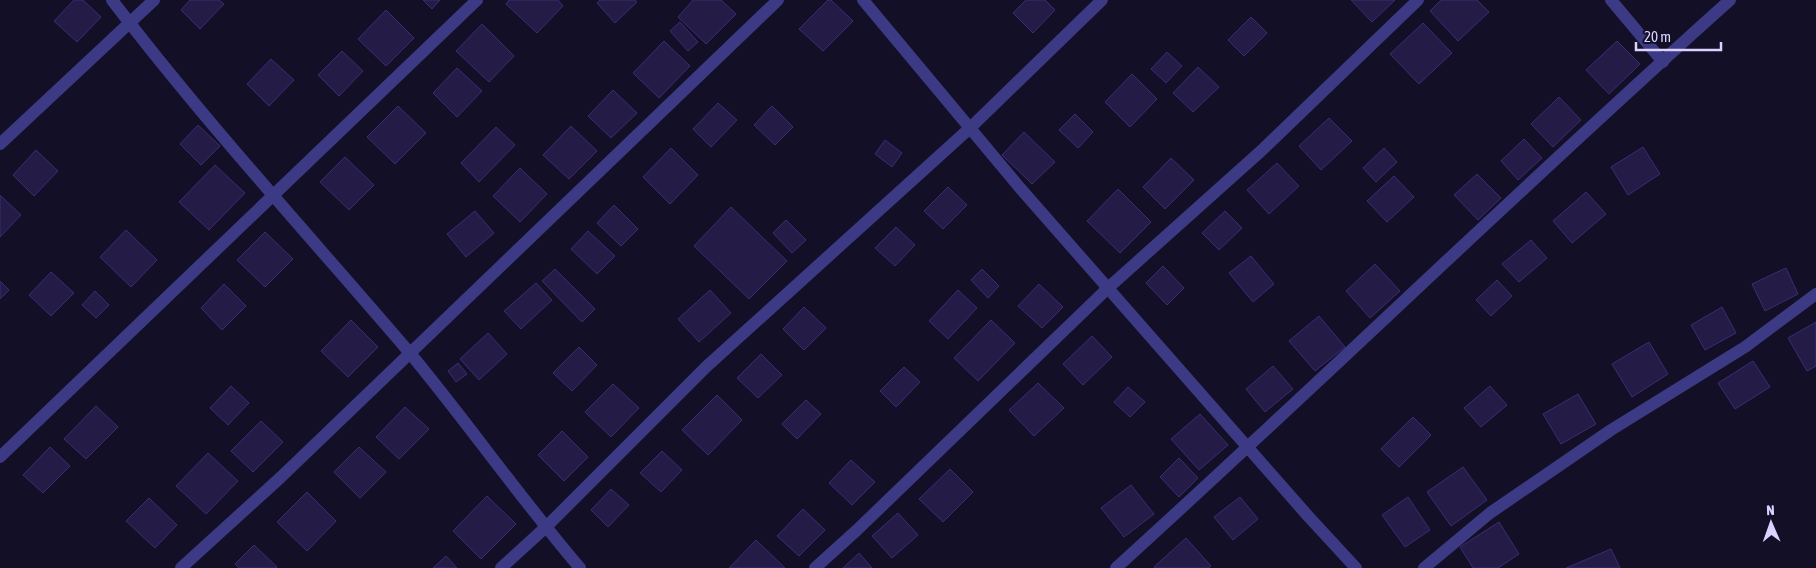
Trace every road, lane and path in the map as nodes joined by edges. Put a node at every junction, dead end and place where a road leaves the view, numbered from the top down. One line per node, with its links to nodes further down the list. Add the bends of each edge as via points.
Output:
1 (112, 0): 10 (street)
2 (154, 0): 10 (street)
3 (476, 0): 14 (street)
4 (778, 0): 17 (street)
5 (863, 0): 12 (street)
6 (1102, 0): 12 (street)
7 (1418, 0): 15 (street, via 1261,151)
8 (1611, 0): 11 (street)
9 (1730, 0): 11 (street)
10 (129, 22): 13 (street); 14 (street)
11 (1663, 62): 18 (street, via 1481,227)
12 (970, 128): 15 (street); 20 (street, via 706,367)
13 (0, 144)
14 (272, 196): 17 (street); 19 (street)
15 (1108, 288): 18 (street); 24 (street)
16 (1816, 294): 27 (street, via 1745,347 1611,430 1498,507)
17 (410, 354): 20 (street); 21 (street)
18 (1248, 448): 25 (street); 26 (street)
19 (0, 457)
20 (546, 527): 22 (street); 23 (street)
21 (181, 568)
22 (501, 568)
23 (580, 568)
24 (815, 568)
25 (1116, 568)
26 (1356, 568)
27 (1424, 568)

